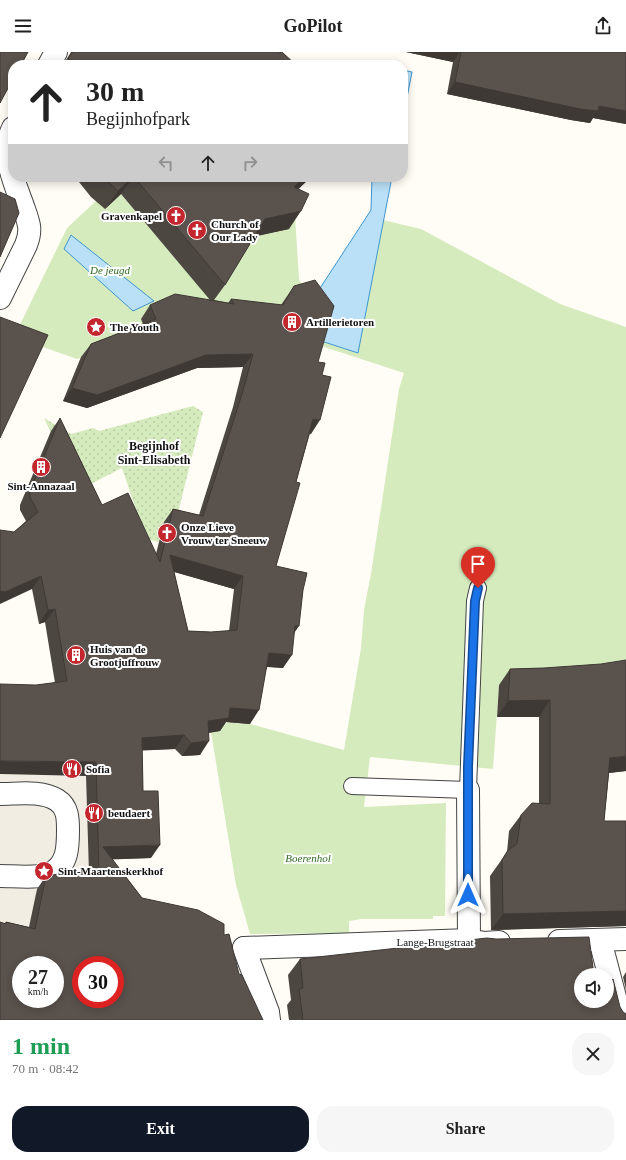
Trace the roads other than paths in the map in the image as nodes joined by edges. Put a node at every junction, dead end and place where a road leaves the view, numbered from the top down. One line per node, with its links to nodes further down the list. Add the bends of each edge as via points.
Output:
1 (8, 143): 2 (street)
2 (8, 162)
3 (8, 162): 4 (street)
4 (8, 182)
5 (8, 188): 6 (street, via 30,228 26,245)
6 (0, 298)
7 (478, 588): 9 (lane, via 475,601)
8 (352, 786): 9 (lane)
9 (468, 790): 13 (street)
10 (0, 794): 11 (street, via 39,794 58,801 67,813 68,844 63,862 51,873 38,876)
11 (0, 876)
12 (626, 939): 14 (street)
13 (469, 940): 15 (street, Lange-Brugstraat); 17 (street, Lange-Brugstraat, via 244,948)
14 (600, 940): 16 (street); 18 (street)
15 (515, 942)
16 (538, 942)
17 (269, 1020)
18 (621, 1020)

